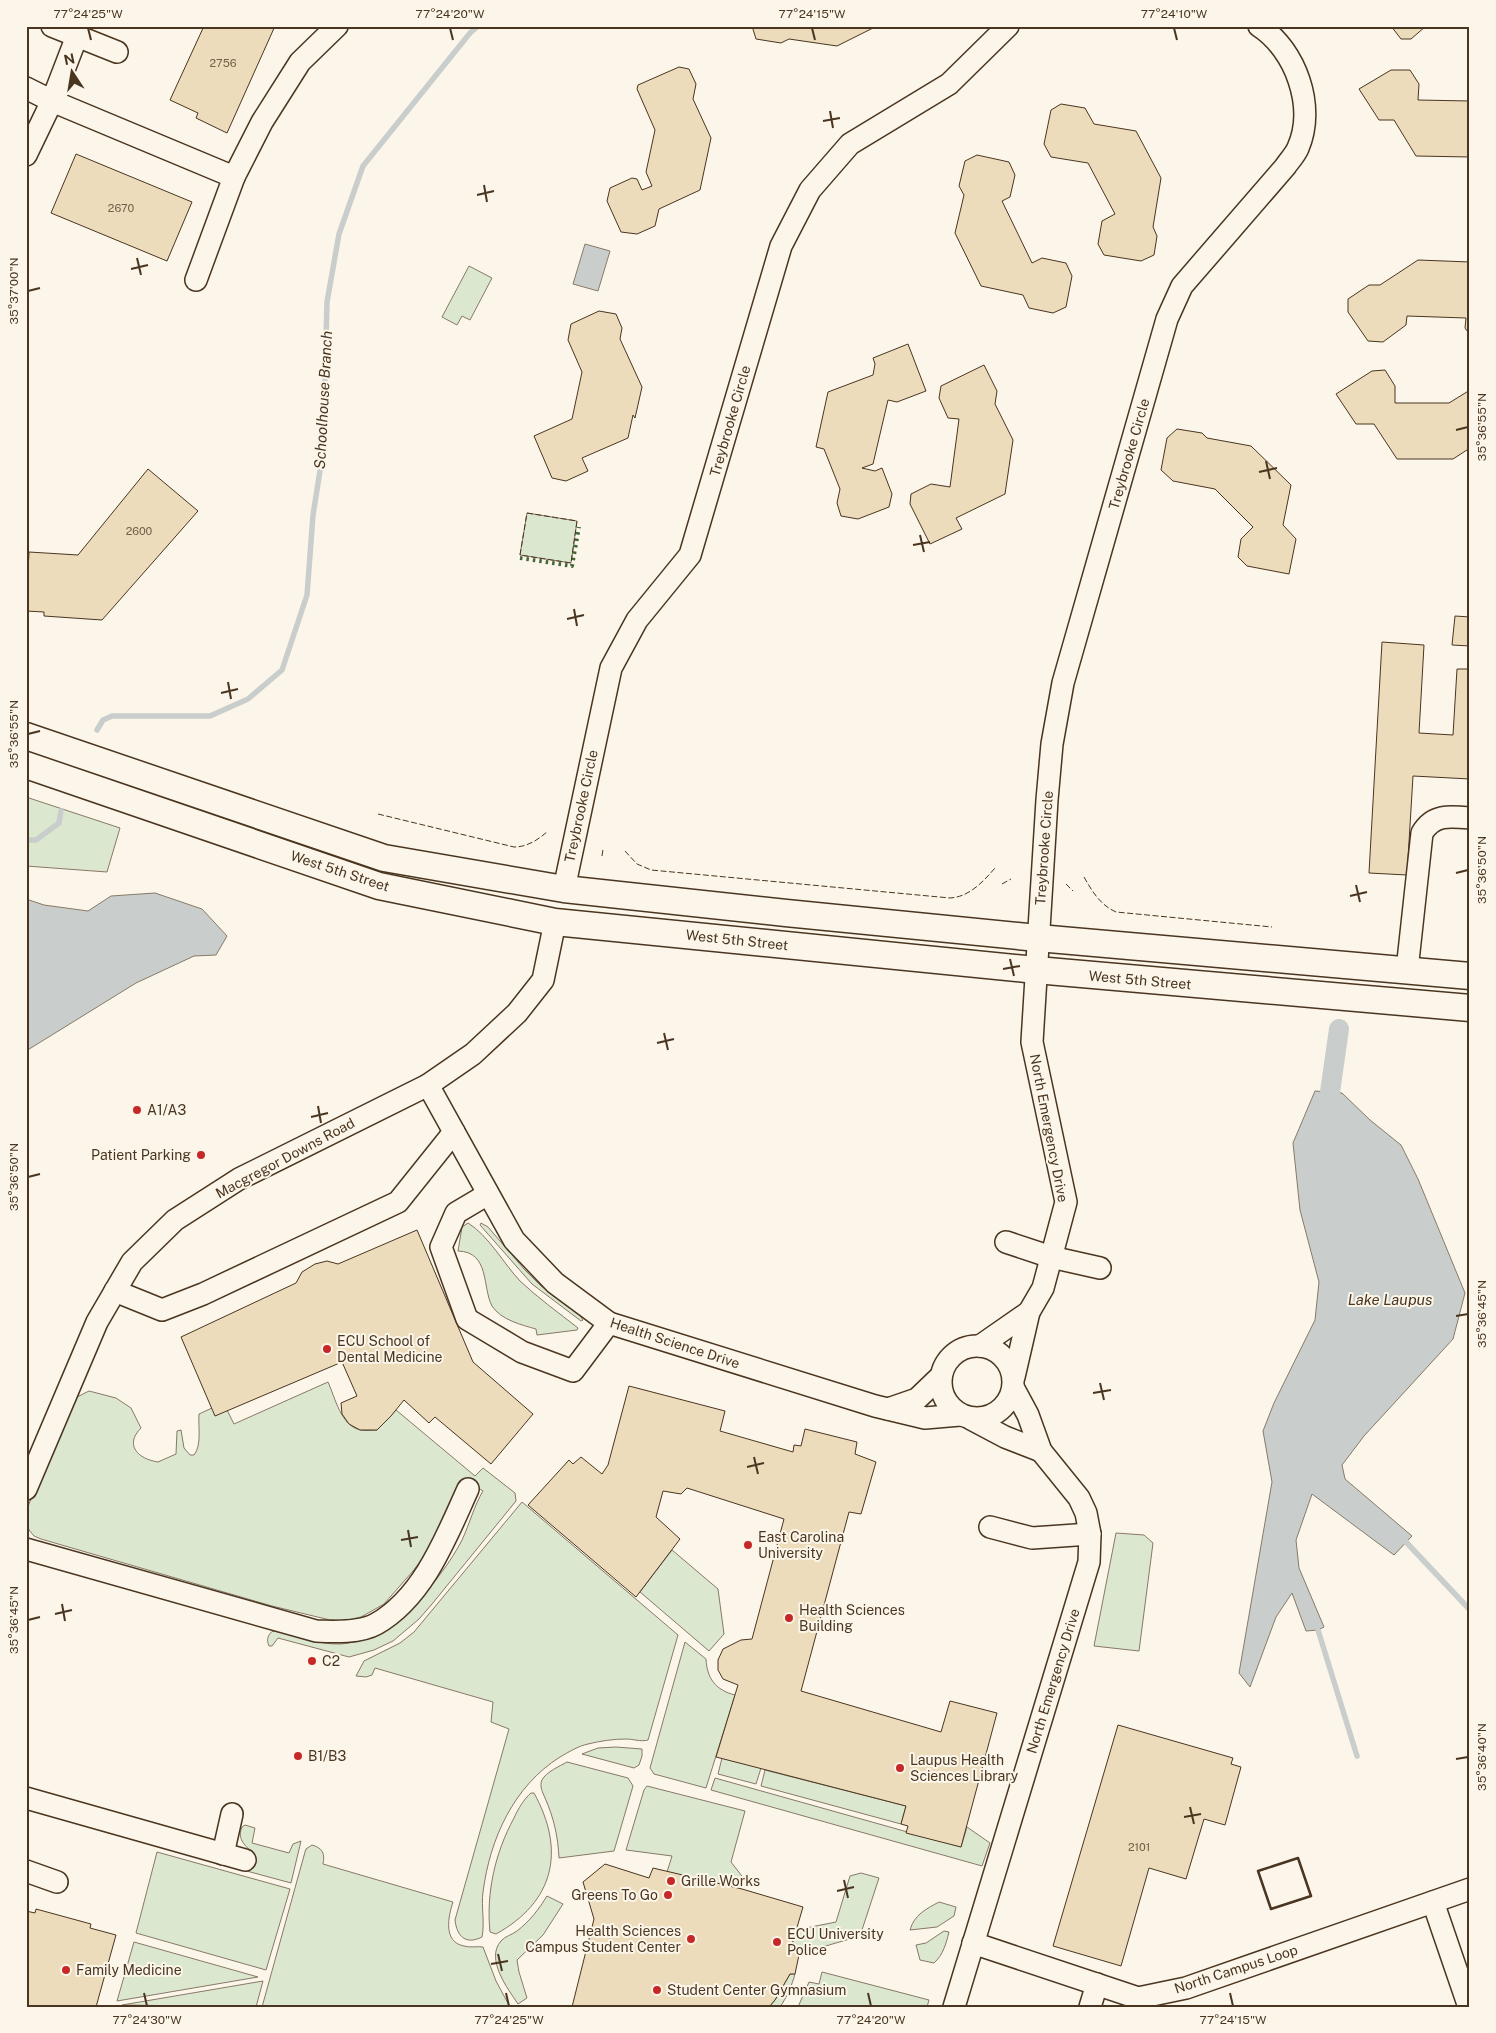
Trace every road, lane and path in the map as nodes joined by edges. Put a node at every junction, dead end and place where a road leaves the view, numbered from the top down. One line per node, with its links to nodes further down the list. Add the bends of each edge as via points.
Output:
1 (52, 26): 5 (street)
2 (337, 26): 10 (street, via 300,62 262,122)
3 (1008, 26): 15 (street, Treybrooke Circle, via 950,84 850,144 810,190 781,246 690,555 637,620 611,668)
4 (1259, 26): 17 (street, Treybrooke Circle, via 1284,51 1300,84 1305,116 1301,140 1284,167 1182,286 1167,319 1063,684 1052,744)
5 (77, 36): 6 (street); 8 (street)
6 (117, 52)
7 (26, 88): 8 (street)
8 (52, 101): 9 (street); 10 (street)
9 (26, 155)
10 (234, 177): 11 (street)
11 (196, 280)
12 (26, 736): 15 (main road, West 5th Street, via 384,858)
13 (26, 766): 16 (main road, West 5th Street, via 379,886)
14 (1470, 818): 19 (street, via 1448,816 1435,819 1422,833)
15 (564, 888): 17 (main road, West 5th Street)
16 (555, 922): 18 (main road, West 5th Street); 22 (street, Macgregor Downs Road, via 543,980 533,993 517,1013 473,1054)
17 (1038, 938): 18 (street, North Emergency Drive); 19 (main road, West 5th Street)
18 (1036, 970): 21 (main road, West 5th Street); 26 (street, North Emergency Drive, via 1032,1042 1066,1202)
19 (1406, 970): 20 (main road, West 5th Street)
20 (1470, 976)
21 (1470, 1008)
22 (428, 1086): 23 (street, Health Science Drive); 28 (street, Macgregor Downs Road, via 239,1179 175,1220 132,1262)
23 (454, 1132): 24 (street, Health Science Drive); 28 (street, via 398,1202 212,1290 162,1310)
24 (488, 1194): 30 (street, Health Science Drive, via 514,1240 555,1283); 30 (street, via 456,1213 441,1247 467,1319 522,1352 573,1372)
25 (1006, 1242): 26 (street)
26 (1051, 1257): 27 (street); 29 (street, North Emergency Drive, via 1043,1288)
27 (1100, 1268)
28 (115, 1291): 37 (street, Macgregor Downs Road, via 97,1322)
29 (1029, 1312): 31 (street, North Emergency Drive); 33 (street, North Emergency Drive)
30 (609, 1323): 34 (street, Health Science Drive)
31 (980, 1346): 32 (street, North Emergency Drive, via 969,1347 951,1357); 33 (street, North Emergency Drive, via 1002,1355 1010,1365)
32 (941, 1376): 34 (street, via 917,1399); 35 (street, North Emergency Drive, via 944,1399 951,1408)
33 (1014, 1383): 35 (street, North Emergency Drive, via 1010,1400 1003,1409 982,1419); 36 (street, North Emergency Drive)
34 (888, 1409): 35 (street, Health Science Drive, via 925,1418)
35 (966, 1417): 36 (street, North Emergency Drive)
36 (1041, 1451): 39 (street, North Emergency Drive, via 1079,1498)
37 (26, 1489)
38 (468, 1489): 41 (street, via 433,1564 406,1600 376,1624 343,1632 307,1629)
39 (1086, 1512): 40 (street, North Emergency Drive); 40 (street, via 1048,1529 991,1520 1032,1538)
40 (1090, 1534): 50 (street, North Emergency Drive, via 1088,1562)
41 (26, 1549)
42 (26, 1798): 44 (street)
43 (232, 1814): 44 (street)
44 (223, 1854): 45 (street)
45 (245, 1860)
46 (26, 1871): 47 (street)
47 (57, 1882)
48 (1470, 1889): 49 (street, North Campus Loop)
49 (1433, 1902): 52 (street, North Campus Loop); 55 (street)
50 (973, 1943): 51 (street, North Campus Loop); 53 (street, North Emergency Drive)
51 (1096, 1984): 52 (street, North Campus Loop); 54 (street)
52 (1152, 2001)
53 (954, 2007)
54 (1090, 2007)
55 (1469, 2007)

